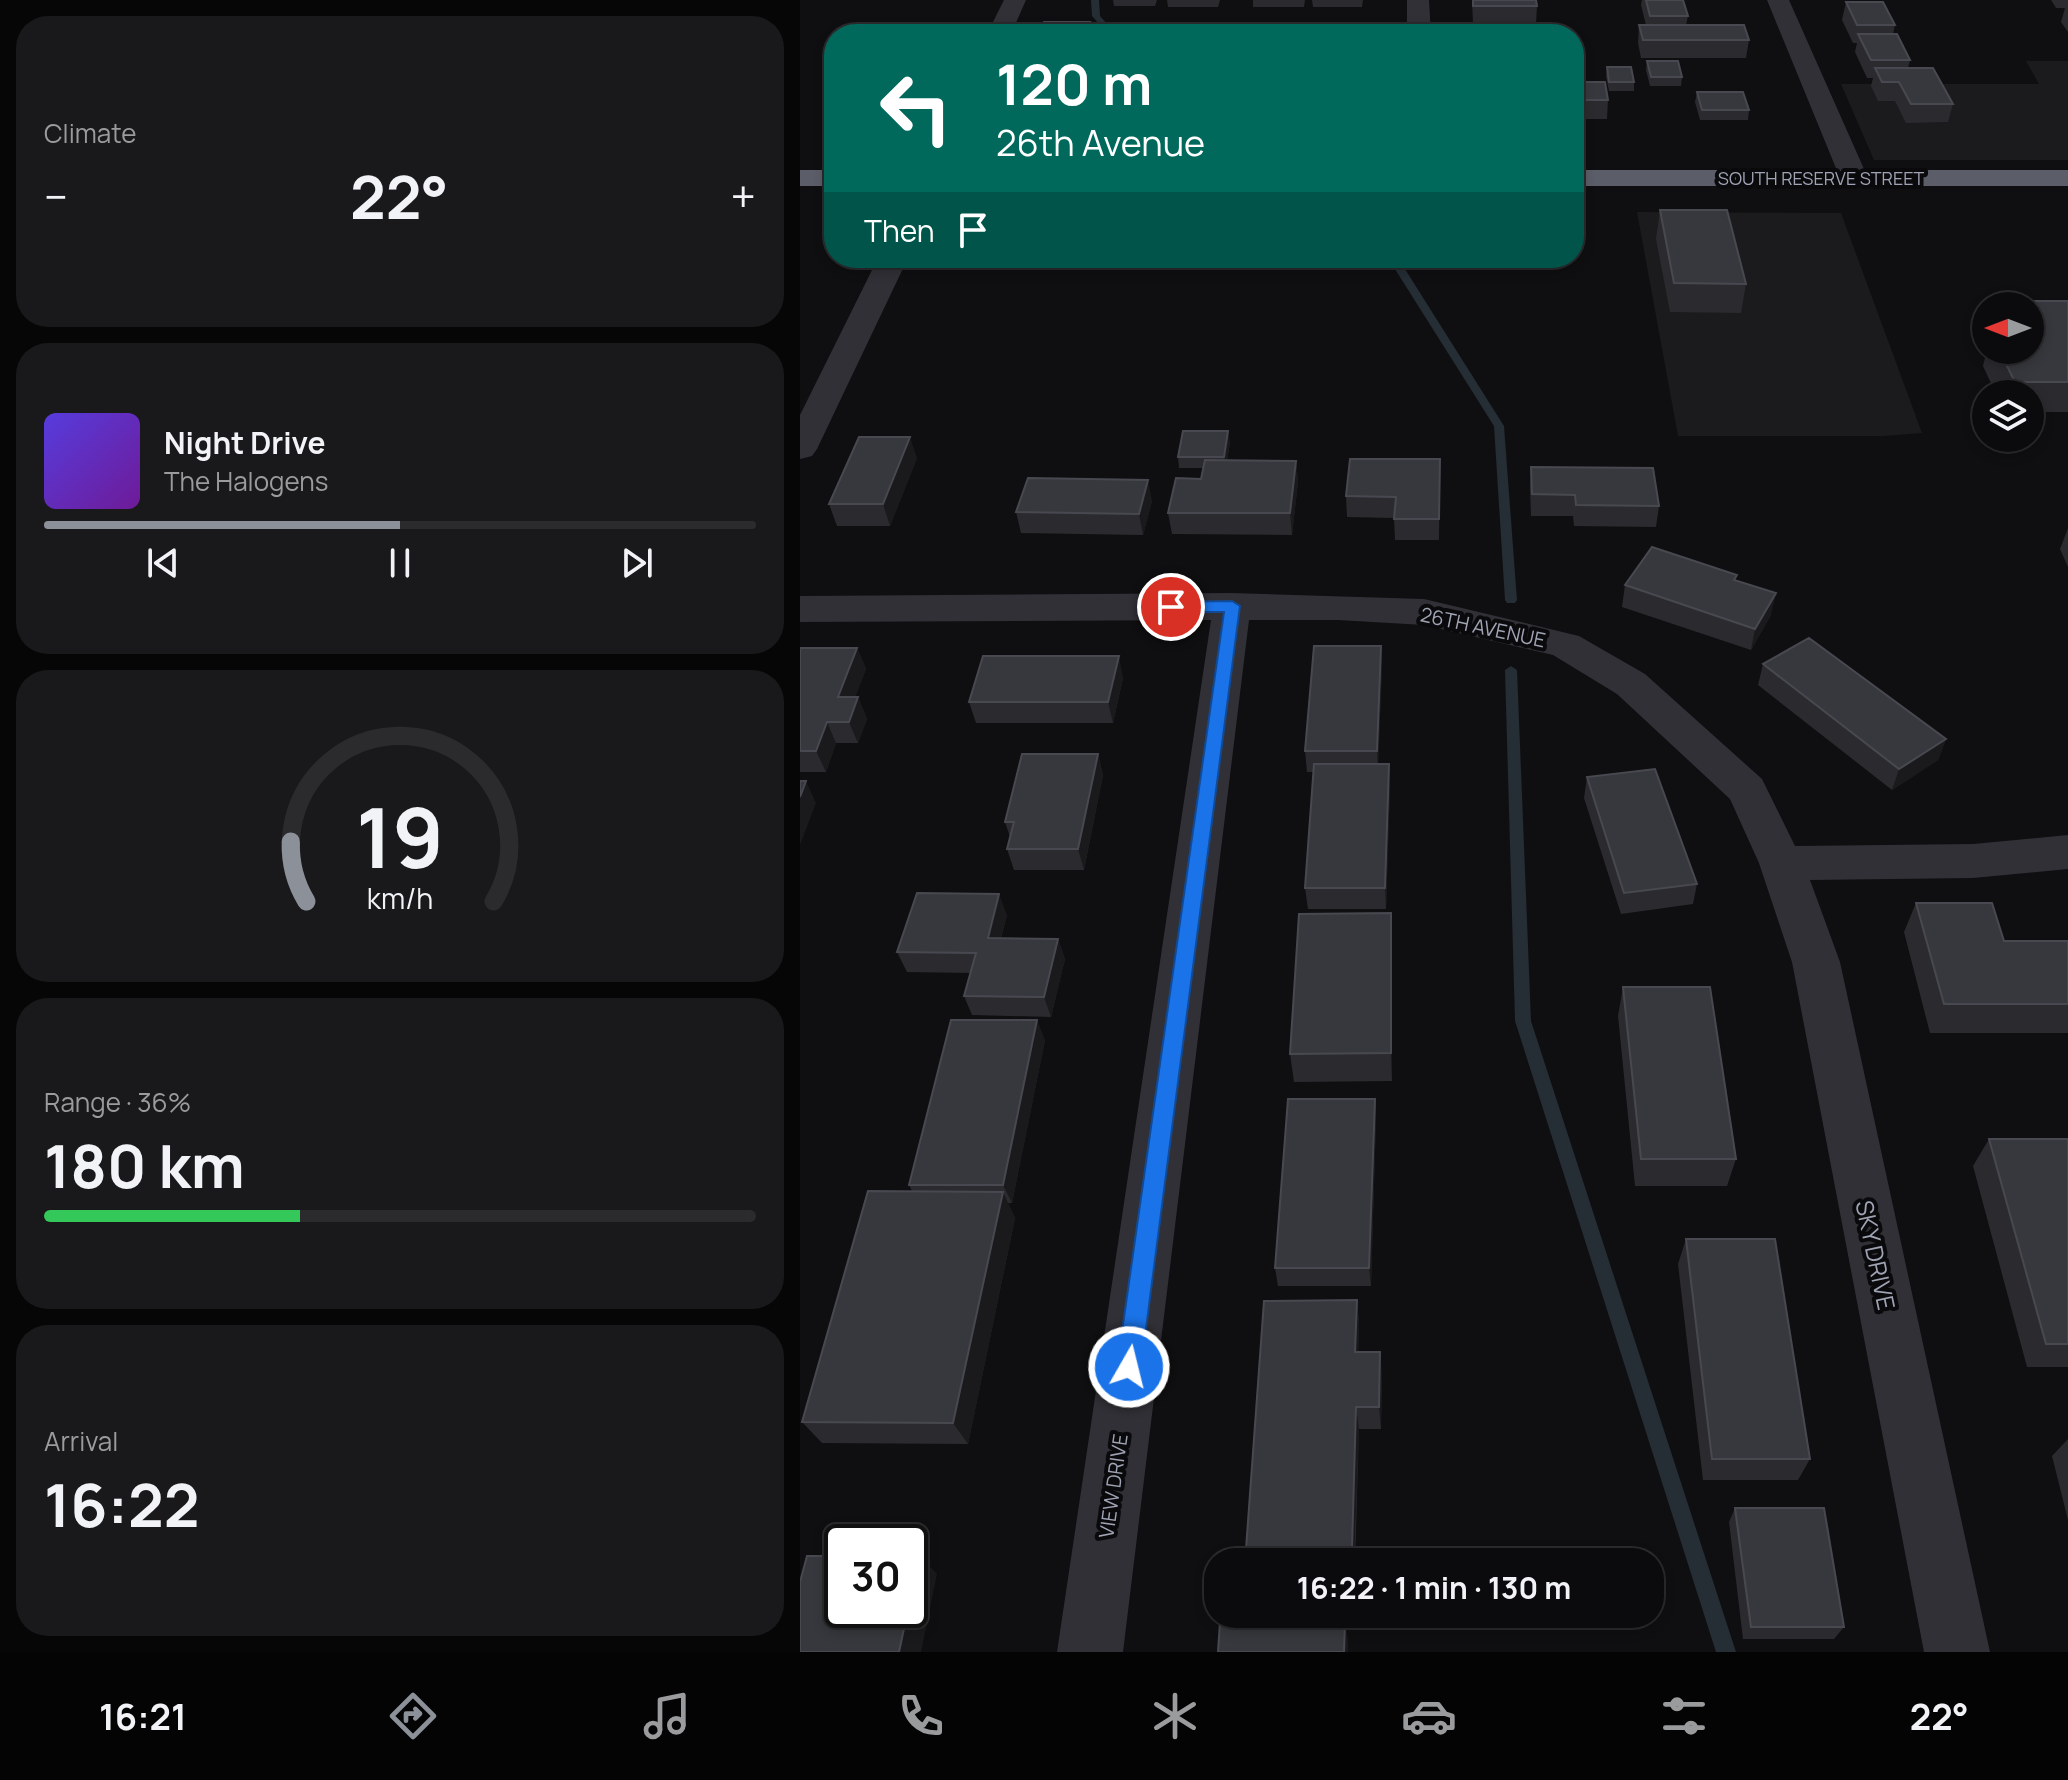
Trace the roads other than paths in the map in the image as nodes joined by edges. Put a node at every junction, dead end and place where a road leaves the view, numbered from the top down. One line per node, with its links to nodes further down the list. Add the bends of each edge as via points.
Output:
1 (1015, 0): 4 (street)
2 (1418, 0): 5 (street)
3 (1778, 0): 9 (street)
4 (1004, 24)
5 (1419, 24)
6 (800, 178): 7 (highway)
7 (824, 178)
8 (1584, 178): 9 (highway, SOUTH RESERVE STREET)
9 (1854, 178): 10 (highway, SOUTH RESERVE STREET)
10 (2068, 178)
11 (888, 268): 12 (street)
12 (800, 449)
13 (1232, 606): 14 (street, 26TH AVENUE); 16 (street, 26TH AVENUE, via 1424,612 1565,645 1631,684 1747,790); 17 (street, VIEW DRIVE)
14 (800, 609)
15 (2068, 852): 16 (street, via 1973,861)
16 (1781, 863): 18 (street, SKY DRIVE, via 1816,962)
17 (1090, 1652)
18 (1957, 1652)

